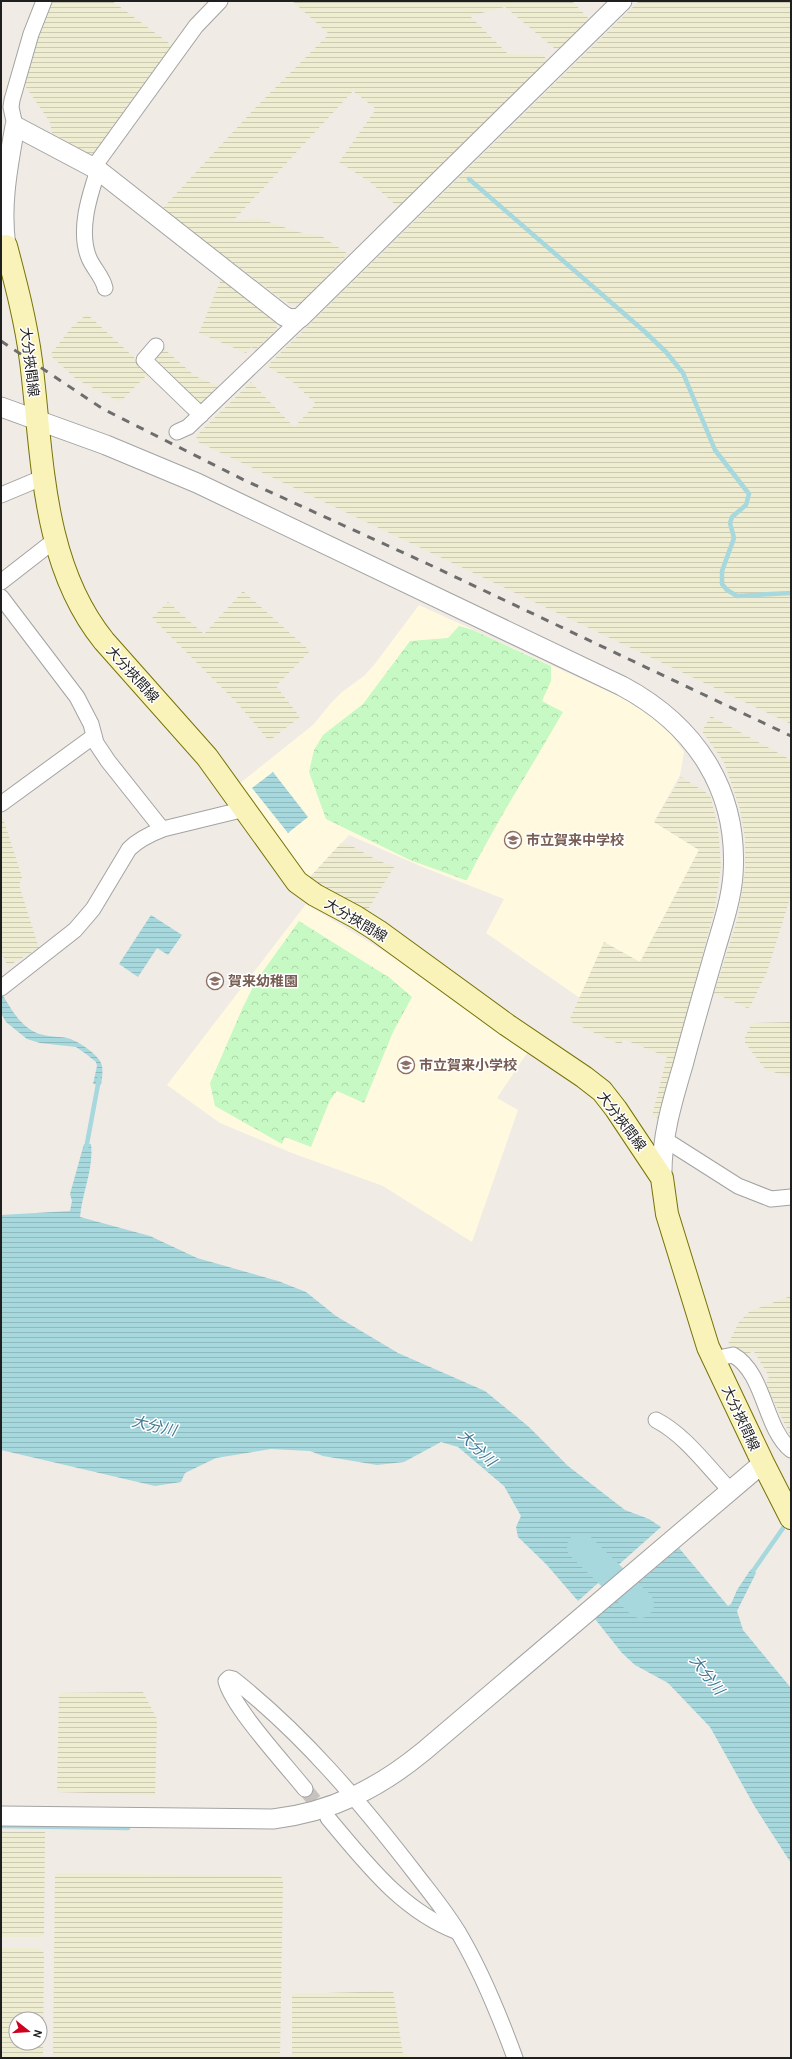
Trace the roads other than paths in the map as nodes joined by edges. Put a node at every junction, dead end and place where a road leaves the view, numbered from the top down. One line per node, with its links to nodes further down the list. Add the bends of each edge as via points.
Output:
1 (44, 1): 5 (street, via 31,34 12,100)
2 (220, 1): 6 (street, via 196,26 103,153)
3 (622, 1): 9 (street)
4 (1, 104): 5 (street)
5 (15, 126): 6 (street); 7 (street, via 1,203)
6 (96, 169): 8 (street, via 87,208 84,237 89,259); 9 (street, via 284,316 295,320)
7 (6, 258): 13 (main road, 大分挾間線, via 28,337)
8 (106, 288)
9 (305, 315): 12 (street)
10 (156, 346): 12 (street, via 144,360)
11 (1, 407): 13 (street)
12 (201, 415): 14 (street, via 188,427)
13 (37, 421): 15 (main road, 大分挾間線); 25 (street, via 106,445 197,483 622,686 654,705 683,730 709,765 721,791 731,834 733,876 723,922)
14 (177, 432)
15 (44, 477): 16 (street); 17 (main road, 大分挾間線)
16 (1, 495)
17 (55, 540): 18 (street); 22 (main road, 大分挾間線, via 77,598 96,632 207,757)
18 (1, 582)
19 (1, 597): 20 (street, via 77,697)
20 (94, 736): 21 (street); 23 (street, via 108,761)
21 (1, 804)
22 (245, 809): 23 (street); 26 (main road, 大分挾間線, via 288,872 305,888 378,931 592,1083 616,1109)
23 (162, 829): 24 (street, via 129,849 93,909 75,930)
24 (4, 986)
25 (664, 1139): 26 (street); 27 (street, via 738,1186 771,1199)
26 (662, 1178): 28 (main road, 大分挾間線, via 669,1220 702,1331)
27 (791, 1197)
28 (714, 1359): 30 (street, via 733,1355 744,1364 752,1375 782,1439); 31 (main road, 大分挾間線)
29 (656, 1420): 32 (street, via 667,1425 683,1440)
30 (791, 1450)
31 (763, 1463): 32 (street); 33 (main road, 大分挾間線)
32 (726, 1493): 35 (street, via 424,1751 398,1772)
33 (791, 1518)
34 (306, 1789): 35 (street, via 236,1701 227,1685 226,1681 229,1678 268,1707)
35 (357, 1796): 36 (street, via 312,1812 274,1819); 38 (street, via 442,1907)
36 (1, 1816)
37 (328, 1818): 38 (street, via 377,1874 407,1903 440,1925)
38 (458, 1932): 39 (street, via 502,2023)
39 (515, 2058)

